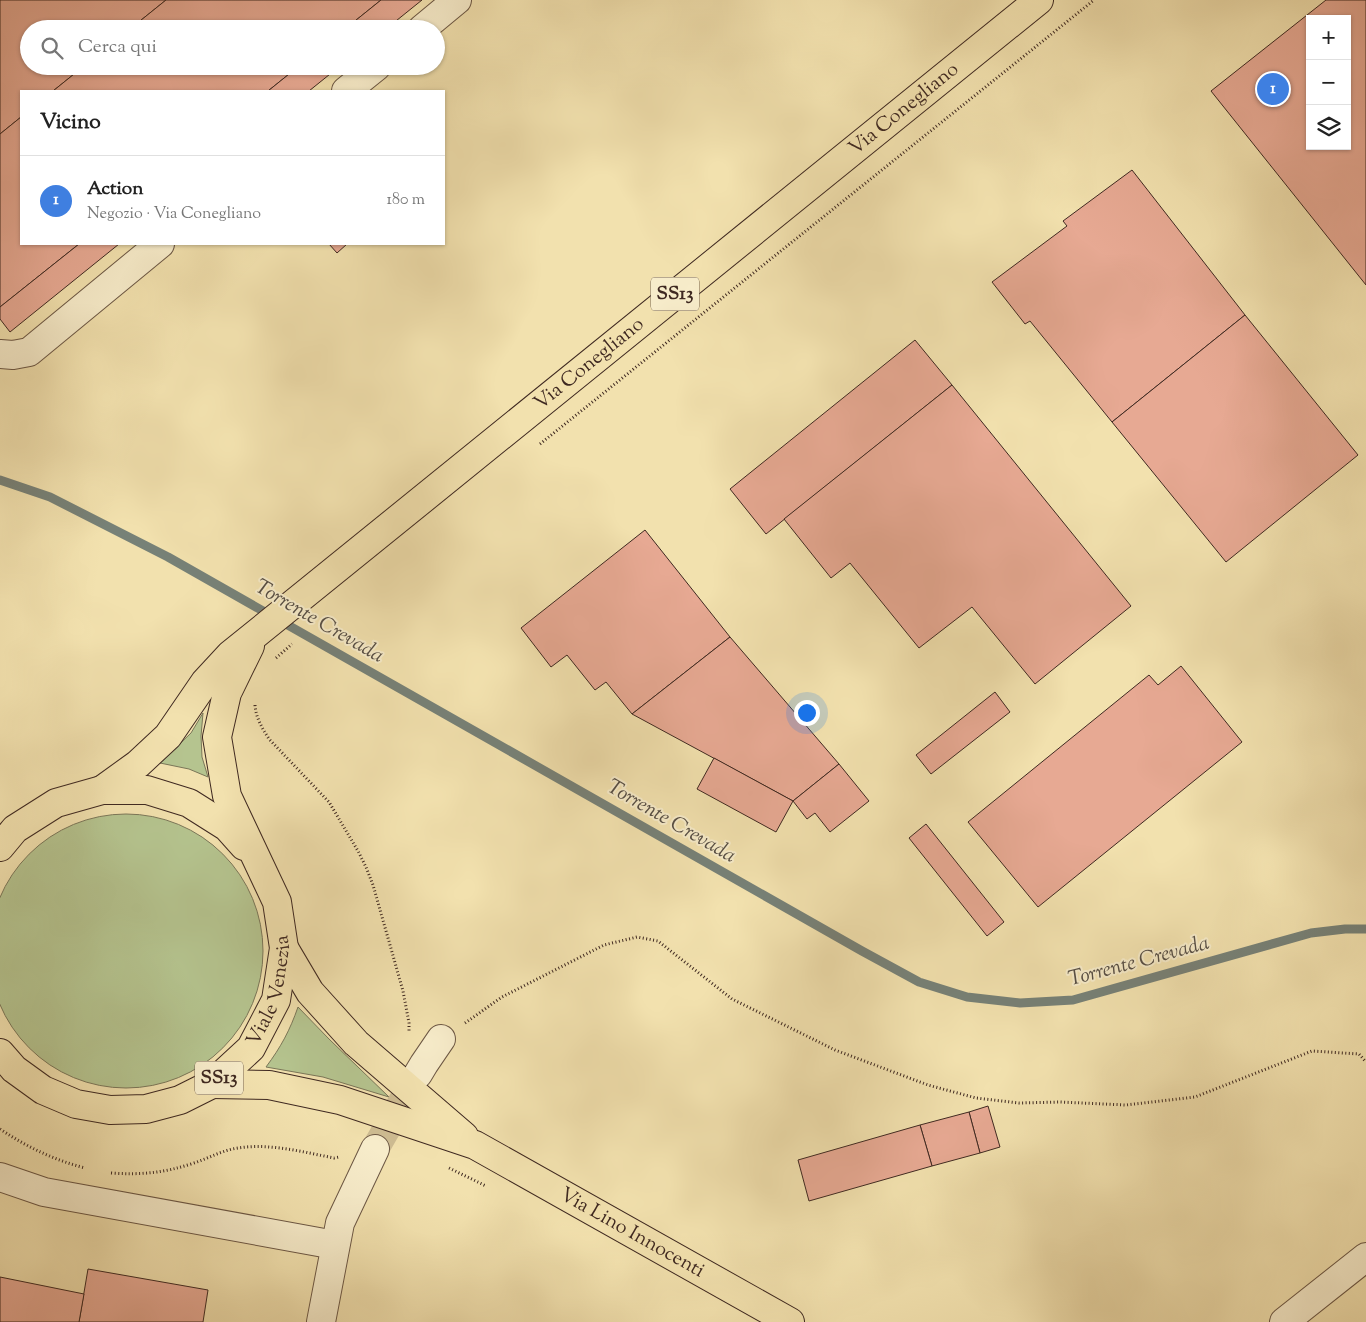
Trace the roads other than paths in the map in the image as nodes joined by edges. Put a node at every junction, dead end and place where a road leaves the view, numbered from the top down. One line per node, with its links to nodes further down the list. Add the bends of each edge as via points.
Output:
1 (457, 0): 3 (street)
2 (1039, 0): 8 (main road, Via Conegliano / SS13)
3 (433, 20)
4 (366, 75): 5 (street)
5 (347, 90)
6 (159, 245): 7 (street, via 29,352 13,356)
7 (0, 354)
8 (256, 634): 9 (main road, Viale Venezia / SS13, via 230,655 205,682 168,736 138,764); 11 (main road, Viale Venezia / SS13, via 227,693 217,737 227,796)
9 (102, 790): 10 (main road, Viale Venezia / SS13, via 56,803 15,829); 11 (main road, Viale Venezia / SS13, via 147,790 189,803 227,827)
10 (0, 847)
11 (257, 860): 12 (main road, Viale Venezia / SS13, via 277,902)
12 (284, 948): 16 (main road, Viale Venezia / SS13, via 276,1000 251,1048); 17 (main road, Via Lino Innocenti, via 310,992 356,1043)
13 (441, 1039): 15 (street)
14 (0, 1054): 16 (main road, Viale Venezia / SS13, via 14,1069 43,1090 76,1104 110,1110 146,1109 180,1100)
15 (418, 1074)
16 (212, 1084): 17 (main road, Via Lino Innocenti, via 268,1085 340,1100)
17 (475, 1145): 23 (main road, Via Lino Innocenti)
18 (375, 1149): 20 (street, via 340,1223)
19 (0, 1177): 20 (street, via 44,1192)
20 (335, 1245): 22 (street)
21 (1366, 1256): 24 (street)
22 (321, 1322)
23 (790, 1322)
24 (1284, 1322)

